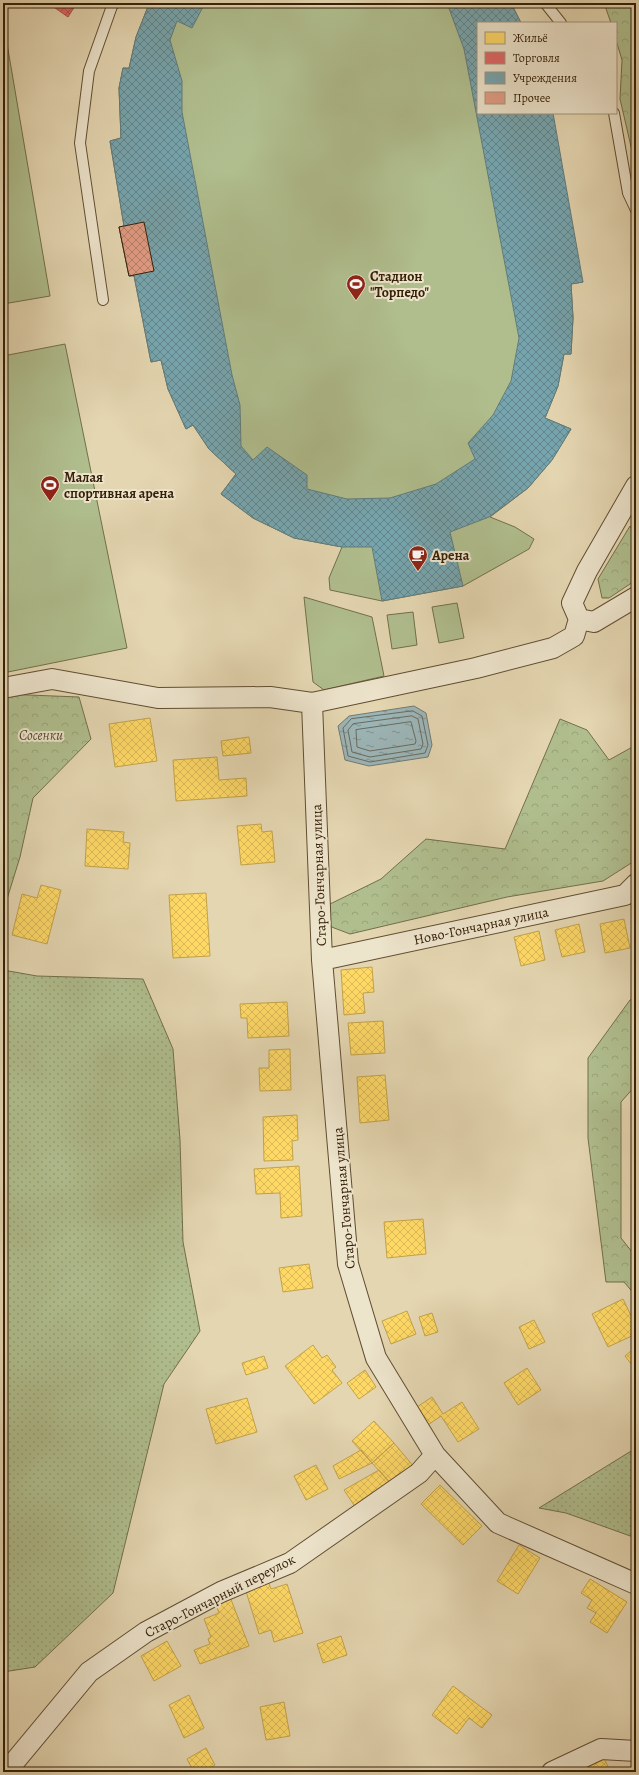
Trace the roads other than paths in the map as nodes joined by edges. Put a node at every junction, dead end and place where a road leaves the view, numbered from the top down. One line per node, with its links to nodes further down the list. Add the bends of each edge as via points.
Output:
1 (115, 3): 6 (lane, via 89,72 80,143)
2 (545, 3): 3 (lane)
3 (560, 22)
4 (614, 114): 5 (lane, via 628,193)
5 (636, 210)
6 (103, 300)
7 (636, 486): 9 (street, via 587,571 572,603)
8 (636, 597): 9 (street, via 594,622)
9 (579, 619): 11 (street, via 574,636 553,648 476,668)
10 (3, 688): 11 (street, via 52,679 158,698 270,697)
11 (312, 703): 13 (street, Старо-Гончарная улица)
12 (636, 884): 13 (street, Ново-Гончарная улица, via 624,895)
13 (322, 960): 14 (street, Старо-Гончарная улица, via 348,1264 376,1358)
14 (435, 1456): 15 (street, Старо-Гончарная улица, via 498,1522); 17 (street, Старо-Гончарный переулок, via 419,1473 290,1563 221,1592 146,1632 89,1672)
15 (636, 1584)
16 (636, 1751): 18 (street, via 602,1749)
17 (6, 1772)
18 (552, 1772)

